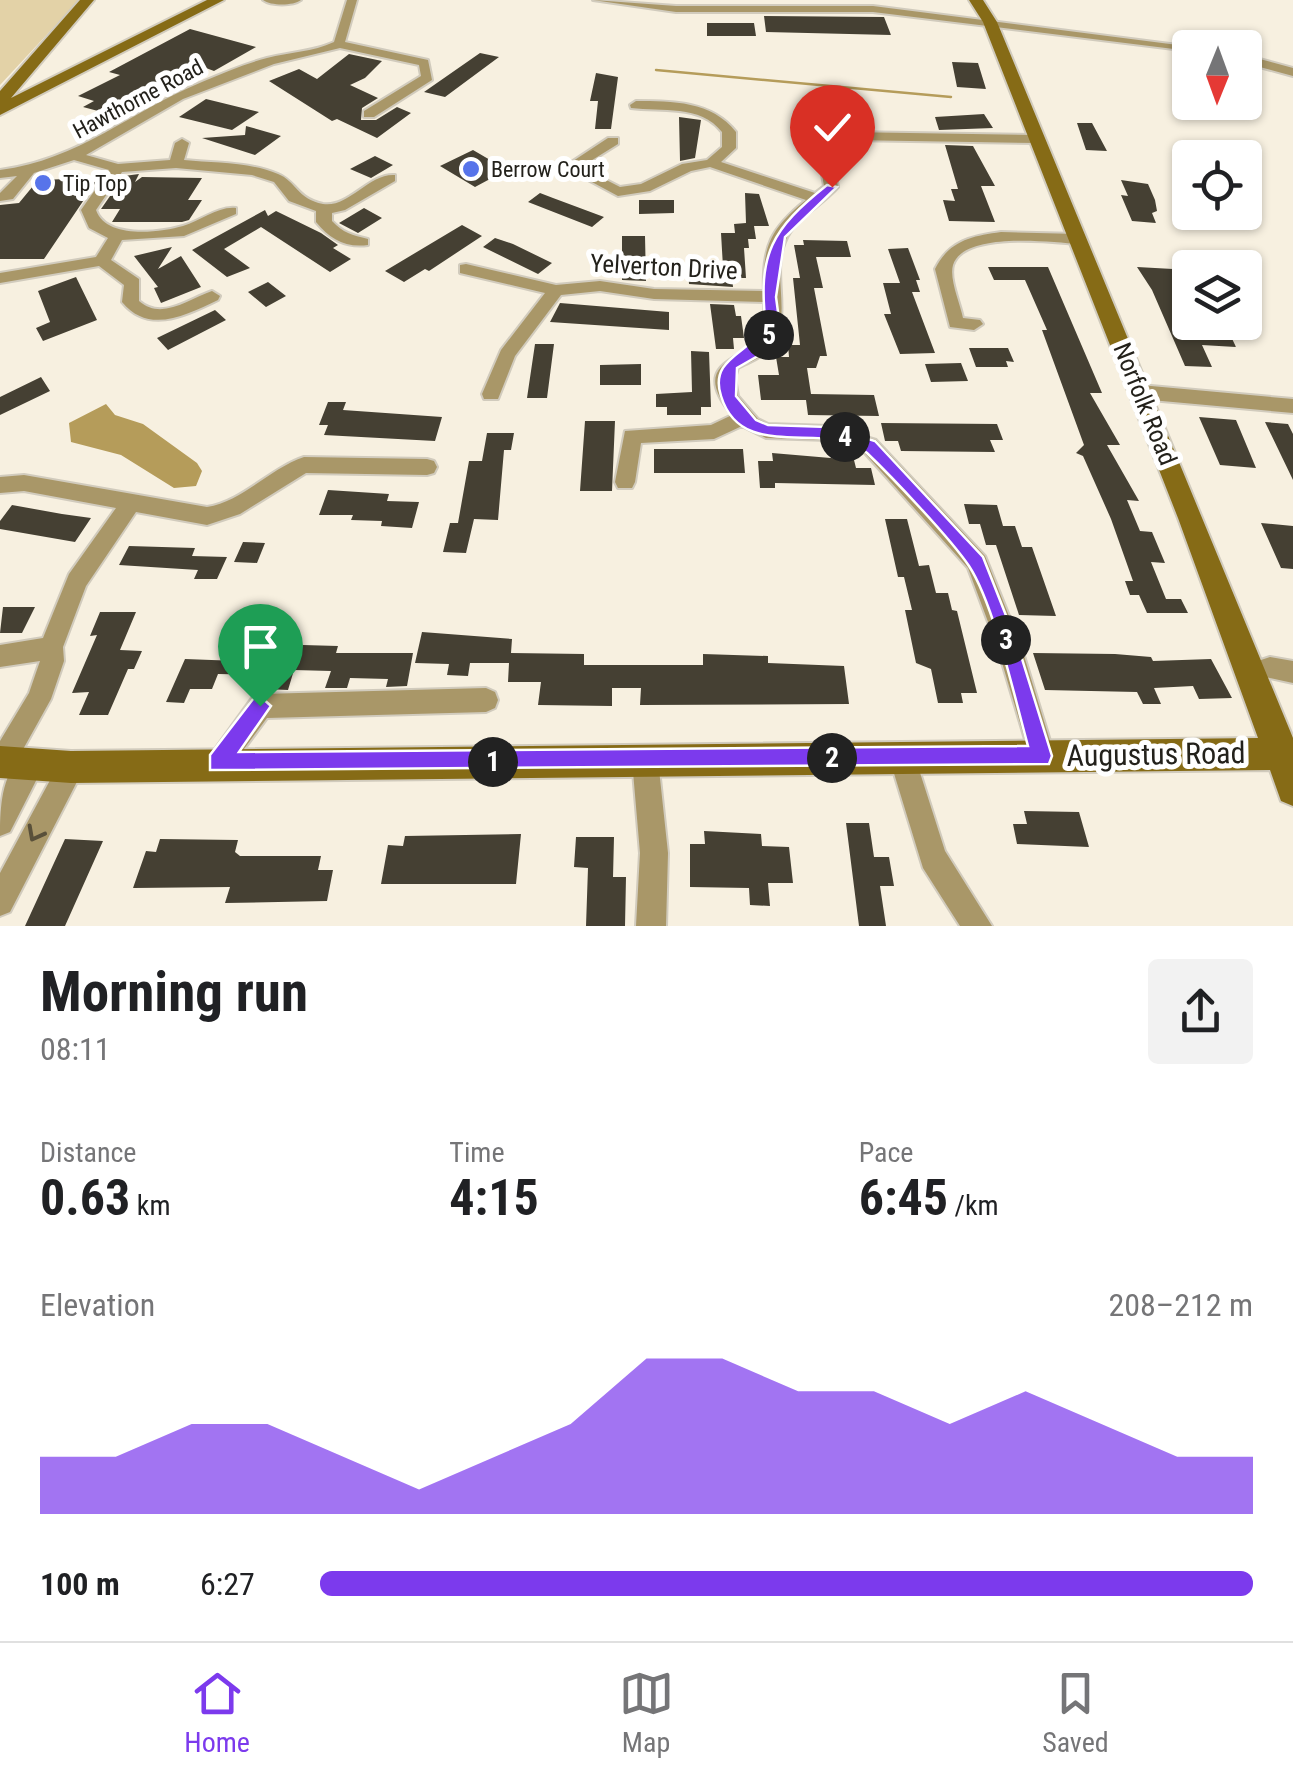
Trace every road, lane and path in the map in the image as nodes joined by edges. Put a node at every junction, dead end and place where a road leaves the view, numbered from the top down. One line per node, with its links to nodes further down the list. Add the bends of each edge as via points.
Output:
1 (86, 0): 13 (main road)
2 (217, 0): 15 (main road)
3 (268, 0): 4 (street)
4 (296, 0)
5 (352, 0): 9 (street)
6 (598, 0): 8 (street, via 676,9 873,9)
7 (976, 0): 8 (main road, Norfolk Road)
8 (990, 22): 10 (street); 17 (main road, Norfolk Road)
9 (339, 44): 16 (street, via 424,63 428,78); 20 (street, Hawthorne Road, via 203,86)
10 (1172, 45)
11 (1262, 64): 12 (street)
12 (1293, 72)
13 (0, 101)
14 (636, 105): 21 (street, via 716,117 729,132 729,148)
15 (0, 110)
16 (369, 114)
17 (1038, 139): 28 (street, via 834,140 824,146 832,187); 32 (main road, Norfolk Road)
18 (613, 141): 21 (street, via 571,168 618,192)
19 (182, 143): 22 (street)
20 (79, 157): 23 (street); 24 (street, Hawthorne Road)
21 (711, 163): 28 (street)
22 (176, 164): 23 (street); 29 (street, via 278,178 294,198)
23 (118, 168): 31 (street, via 88,210 102,232)
24 (28, 172): 25 (street, Hawthorne Road); 27 (street, via 8,196)
25 (0, 174)
26 (390, 178): 29 (street)
27 (0, 196)
28 (818, 199): 39 (street, via 779,237)
29 (324, 208): 33 (street, via 324,222 343,241)
30 (231, 211): 31 (street, via 184,232)
31 (117, 236): 34 (street)
32 (1078, 240): 40 (street, via 962,244 943,269 956,324); 41 (main road, Norfolk Road)
33 (362, 242)
34 (102, 261): 36 (street); 38 (street, via 132,283 130,302 152,316 172,315)
35 (465, 270): 37 (street, Yelverton Drive)
36 (0, 278)
37 (556, 290): 39 (street, Yelverton Drive, via 600,286); 42 (street, Yelverton Drive, via 507,354)
38 (212, 296)
39 (770, 297): 44 (street, via 768,337 730,365 726,378 728,398)
40 (974, 324)
41 (1140, 392): 43 (street); 52 (main road, Norfolk Road)
42 (491, 394)
43 (1293, 406)
44 (744, 417): 46 (street, via 714,432 632,436); 53 (street, via 766,431 829,433 869,446 977,563)
45 (427, 468): 48 (street, via 304,465 224,515)
46 (625, 482)
47 (0, 486): 48 (street, via 24,483)
48 (130, 504): 49 (street, via 78,581)
49 (51, 646): 50 (street); 57 (street, via 52,661)
50 (0, 656)
51 (486, 700): 56 (street, via 260,706)
52 (1285, 753): 53 (main road, Augustus Road); 59 (main road, Norfolk Road)
53 (1042, 756): 54 (main road, Augustus Road)
54 (902, 757): 55 (main road, Augustus Road); 63 (street, via 933,858)
55 (646, 760): 56 (main road, Augustus Road); 62 (street, via 654,853)
56 (218, 762): 58 (main road, Augustus Road)
57 (11, 763): 58 (main road, Augustus Road); 60 (street)
58 (71, 767): 61 (street, one-way to 61)
59 (1293, 789)
60 (0, 822)
61 (0, 902)
62 (651, 926)
63 (977, 926)

